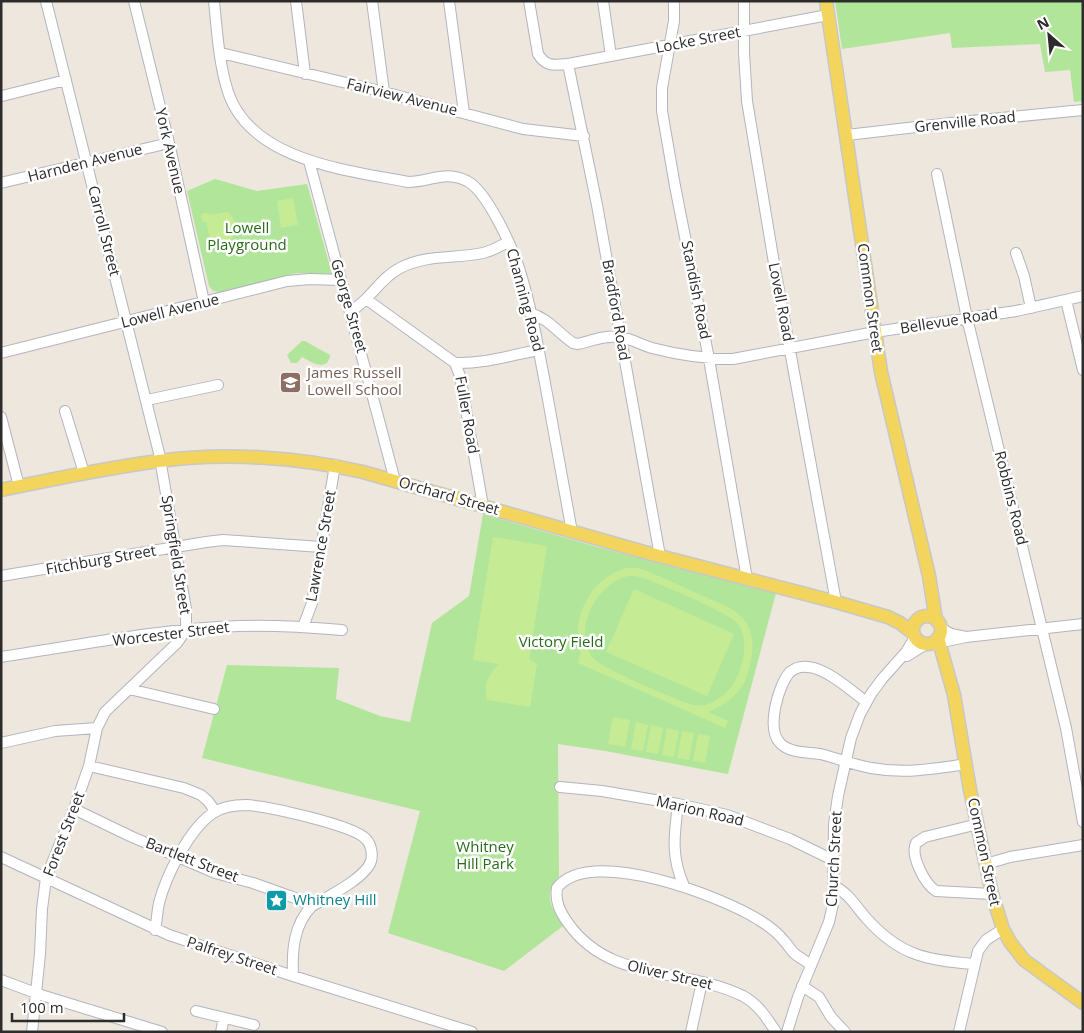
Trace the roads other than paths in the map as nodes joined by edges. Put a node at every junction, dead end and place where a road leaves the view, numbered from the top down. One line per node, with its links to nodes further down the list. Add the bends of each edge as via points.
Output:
1 (46, 1): 19 (street, Carroll Street)
2 (134, 1): 26 (street, York Avenue)
3 (214, 1): 15 (street, Channing Road)
4 (296, 1): 18 (street)
5 (372, 1): 20 (street)
6 (449, 1): 23 (street)
7 (529, 1): 17 (street, Locke Street, via 542,61 550,66)
8 (603, 1): 16 (street)
9 (674, 1): 14 (street, Standish Road)
10 (744, 1): 13 (street, Lovell Road)
11 (826, 1): 12 (main road, Common Street)
12 (828, 15): 13 (street, Locke Street); 24 (main road, Common Street)
13 (745, 31): 14 (street, Locke Street); 45 (street, Lovell Road, via 747,101)
14 (670, 45): 16 (street, Locke Street); 48 (street, Standish Road, via 662,88 662,111)
15 (221, 53): 18 (street, Fairview Avenue); 27 (street, Channing Road, via 228,92 247,125 280,148)
16 (611, 56): 17 (street, Locke Street)
17 (568, 64): 25 (street, Bradford Road)
18 (305, 74): 20 (street, Fairview Avenue)
19 (66, 80): 21 (street); 28 (street, Carroll Street)
20 (384, 92): 23 (street, Fairview Avenue)
21 (2, 96)
22 (1083, 110): 24 (street, Grenville Road)
23 (464, 113): 25 (street, Fairview Avenue, via 523,129)
24 (847, 135): 43 (main road, Common Street)
25 (584, 136): 44 (street, Bradford Road)
26 (169, 142): 28 (street, Harnden Avenue); 37 (street, York Avenue)
27 (309, 161): 31 (street, Channing Road, via 408,182 438,176 468,182 481,194); 33 (street, George Street)
28 (87, 162): 30 (street, Harnden Avenue); 42 (street, Carroll Street)
29 (937, 174): 41 (street, Robbins Road)
30 (1, 183)
31 (508, 242): 35 (street, via 484,253 429,258 408,265 386,277); 40 (street, Channing Road, via 519,268)
32 (1016, 253): 38 (street)
33 (340, 280): 37 (street, Lowell Avenue, via 287,281); 39 (street, George Street)
34 (1083, 296): 36 (street, Bellevue Road)
35 (366, 299): 39 (street); 49 (street, Fuller Road)
36 (1066, 300): 38 (street, Bellevue Road); 50 (street)
37 (208, 301): 42 (street, Lowell Avenue)
38 (1031, 308): 41 (street, Bellevue Road)
39 (351, 312): 58 (street, George Street)
40 (530, 313): 44 (street, Bellevue Road, via 548,321 573,343 608,336); 46 (street, Channing Road)
41 (967, 318): 43 (street, Bellevue Road); 74 (street, Robbins Road)
42 (127, 321): 47 (street, Lowell Avenue); 52 (street, Carroll Street)
43 (874, 332): 45 (street, Bellevue Road); 68 (main road, Common Street)
44 (621, 337): 48 (street, Bellevue Road, via 652,348); 65 (street, Bradford Road)
45 (790, 348): 48 (street, Bellevue Road, via 733,359); 69 (street, Lovell Road)
46 (539, 350): 49 (street, via 471,364); 62 (street, Channing Road)
47 (1, 353)
48 (709, 359): 67 (street, Standish Road)
49 (455, 363): 61 (street, Fuller Road)
50 (1083, 370)
51 (218, 385): 52 (street)
52 (147, 400): 55 (street, Carroll Street)
53 (65, 411): 57 (street)
54 (1, 416): 59 (street)
55 (161, 461): 56 (main road, Orchard Street, via 256,458); 57 (main road, Orchard Street); 63 (street, Springfield Street)
56 (335, 465): 58 (main road, Orchard Street); 64 (street, Lawrence Street)
57 (84, 473): 59 (main road, Orchard Street)
58 (395, 481): 61 (main road, Orchard Street)
59 (19, 486): 60 (main road, Orchard Street)
60 (1, 490)
61 (483, 506): 62 (main road, Orchard Street)
62 (572, 532): 65 (main road, Orchard Street)
63 (176, 546): 64 (street, Fitchburg Street, via 223,540); 66 (street, Fitchburg Street); 75 (street, Springfield Street)
64 (321, 547): 73 (street, Lawrence Street, via 312,603)
65 (660, 556): 67 (main road, Orchard Street)
66 (1, 576)
67 (748, 579): 69 (main road, Orchard Street)
68 (931, 592): 71 (main road); 77 (main road, Common Street)
69 (836, 602): 70 (main road, Orchard Street)
70 (888, 617): 71 (main road, Orchard Street); 77 (main road, Orchard Street)
71 (920, 618): 77 (main road, Orchard Street, via 930,617)
72 (1083, 624): 74 (street)
73 (303, 627): 75 (street, Worcester Street, via 240,626); 76 (street, Worcester Street)
74 (1042, 628): 77 (street, via 947,641); 91 (street, Robbins Road, via 1070,743)
75 (186, 630): 78 (street, Worcester Street); 79 (street, Springfield Street, via 167,654)
76 (342, 630)
77 (929, 635): 80 (street, Church Street, via 911,645); 85 (main road, Common Street, via 946,667)
78 (1, 657)
79 (129, 689): 81 (street); 82 (street, Springfield Street, via 105,712)
80 (866, 702): 84 (street, Church Street); 84 (street, via 821,671 808,667 792,670 783,685 773,721 781,745)
81 (214, 709)
82 (97, 728): 83 (street, via 55,731); 86 (street, Forest Street)
83 (1, 743)
84 (845, 762): 85 (street, via 910,772); 96 (street, Church Street, via 835,811)
85 (966, 764): 92 (main road, Common Street)
86 (89, 766): 89 (street, Forest Street); 90 (street, via 184,788 201,795)
87 (560, 787): 88 (street, Marion Road)
88 (678, 804): 96 (street, Marion Road, via 738,819 790,838); 99 (street, via 674,848)
89 (74, 809): 95 (street, Bartlett Street); 98 (street, Forest Street)
90 (215, 811): 95 (street, via 194,832); 102 (street, via 248,805 347,828 366,839 372,853 366,869)
91 (1083, 822)
92 (978, 824): 97 (main road, Common Street); 101 (street, via 925,837 916,842 914,851 926,880 936,891)
93 (1083, 845): 97 (street)
94 (1, 857): 98 (street, Palfrey Street)
95 (178, 858): 102 (street, Bartlett Street); 104 (street, via 159,904)
96 (832, 860): 100 (street, Church Street)
97 (986, 864): 101 (main road, Common Street)
98 (46, 878): 104 (street, Palfrey Street); 111 (street, Forest Street)
99 (684, 886): 106 (street, via 760,920); 109 (street, Oliver Street, via 645,877 595,872 564,881 558,888 557,902 578,936 596,951 631,967)
100 (834, 886): 105 (street, via 848,896 884,935 902,948 929,959); 106 (street, Church Street, via 829,922)
101 (992, 894): 103 (main road, Common Street)
102 (312, 906): 107 (street, via 298,926 292,956)
103 (1003, 929): 105 (street, via 982,944); 112 (main road, Common Street, via 1024,960)
104 (155, 930): 107 (street, Palfrey Street)
105 (974, 964): 124 (street)
106 (811, 965): 110 (street, Church Street)
107 (293, 976): 119 (street, Palfrey Street)
108 (1, 980): 111 (street)
109 (702, 982): 120 (street); 121 (street, Oliver Street, via 753,1002)
110 (802, 986): 122 (street, Church Street); 123 (street, via 818,997)
111 (36, 993): 116 (street, Forest Street); 117 (street)
112 (1083, 1003)
113 (196, 1011): 114 (street)
114 (224, 1018): 115 (street); 118 (street)
115 (254, 1025)
116 (32, 1032)
117 (162, 1032)
118 (220, 1032)
119 (472, 1032)
120 (690, 1032)
121 (776, 1032)
122 (787, 1032)
123 (845, 1032)
124 (959, 1032)

